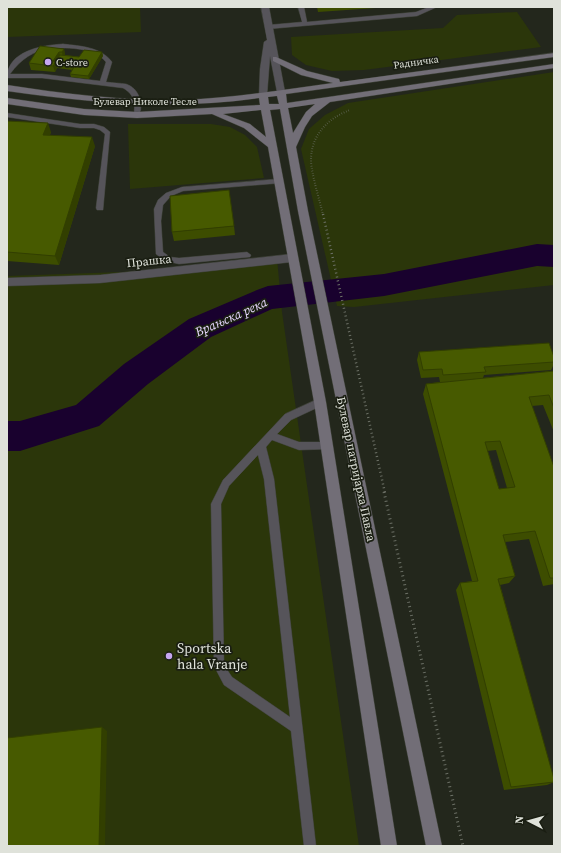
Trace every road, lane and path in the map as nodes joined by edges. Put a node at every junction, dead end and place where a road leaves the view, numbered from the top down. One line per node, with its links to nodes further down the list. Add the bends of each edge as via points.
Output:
1 (265, 7): 5 (street)
2 (301, 7): 4 (lane)
3 (434, 7): 4 (lane, via 417,14)
4 (305, 24): 5 (lane)
5 (268, 27): 6 (street)
6 (269, 36): 8 (street); 15 (street, via 264,69)
7 (554, 55): 12 (main road, Радничка)
8 (276, 59): 12 (main road, via 314,76); 14 (street)
9 (554, 66): 16 (main road, Радничка)
10 (7, 75): 11 (lane); 11 (lane, via 16,62 30,51 54,46 104,54 109,62)
11 (103, 83): 18 (lane, via 125,86 133,90)
12 (347, 83): 14 (main road, Радничка)
13 (7, 88): 18 (main road, Булевар Николе Тесле, via 76,98)
14 (281, 92): 15 (main road, Булевар Николе Тесле); 19 (main road, Булевар патријарха Павла)
15 (264, 95): 18 (main road, Булевар Николе Тесле, via 194,103); 20 (main road, Булевар патријарха Павла)
16 (332, 98): 19 (main road, Радничка); 26 (main road, via 309,114 300,126)
17 (7, 101): 24 (main road, Булевар Николе Тесле, via 84,112)
18 (139, 102): 24 (lane)
19 (283, 106): 20 (main road, Булевар Николе Тесле); 26 (main road, Булевар патријарха Павла)
20 (265, 108): 22 (main road, Булевар Николе Тесле); 25 (main road, Булевар патријарха Павла)
21 (354, 110): 41 (path, via 330,120 319,131 313,144 311,162)
22 (209, 112): 24 (main road, Булевар Николе Тесле); 25 (main road, via 247,126)
23 (7, 115): 28 (lane, via 94,126 108,133)
24 (137, 115)
25 (272, 146): 27 (main road, Булевар патријарха Павла)
26 (291, 149): 40 (main road, Булевар патријарха Павла)
27 (279, 181): 30 (main road, Булевар патријарха Павла); 31 (lane, via 182,189 164,198 158,206 159,252 162,257)
28 (100, 208)
29 (248, 255): 31 (lane)
30 (293, 262): 31 (street, Прашка); 33 (main road, Булевар патријарха Павла)
31 (188, 265): 32 (street, Прашка, via 100,279)
32 (7, 282)
33 (320, 402): 34 (lane, via 288,417); 35 (main road, Булевар патријарха Павла)
34 (271, 436): 35 (lane, via 300,446); 36 (lane)
35 (327, 446): 39 (main road, Булевар патријарха Павла)
36 (261, 447): 37 (lane, via 269,479); 37 (lane, via 226,483 216,504 219,666 228,681)
37 (298, 729): 38 (lane)
38 (310, 846)
39 (389, 846)
40 (434, 846)
41 (463, 846)

